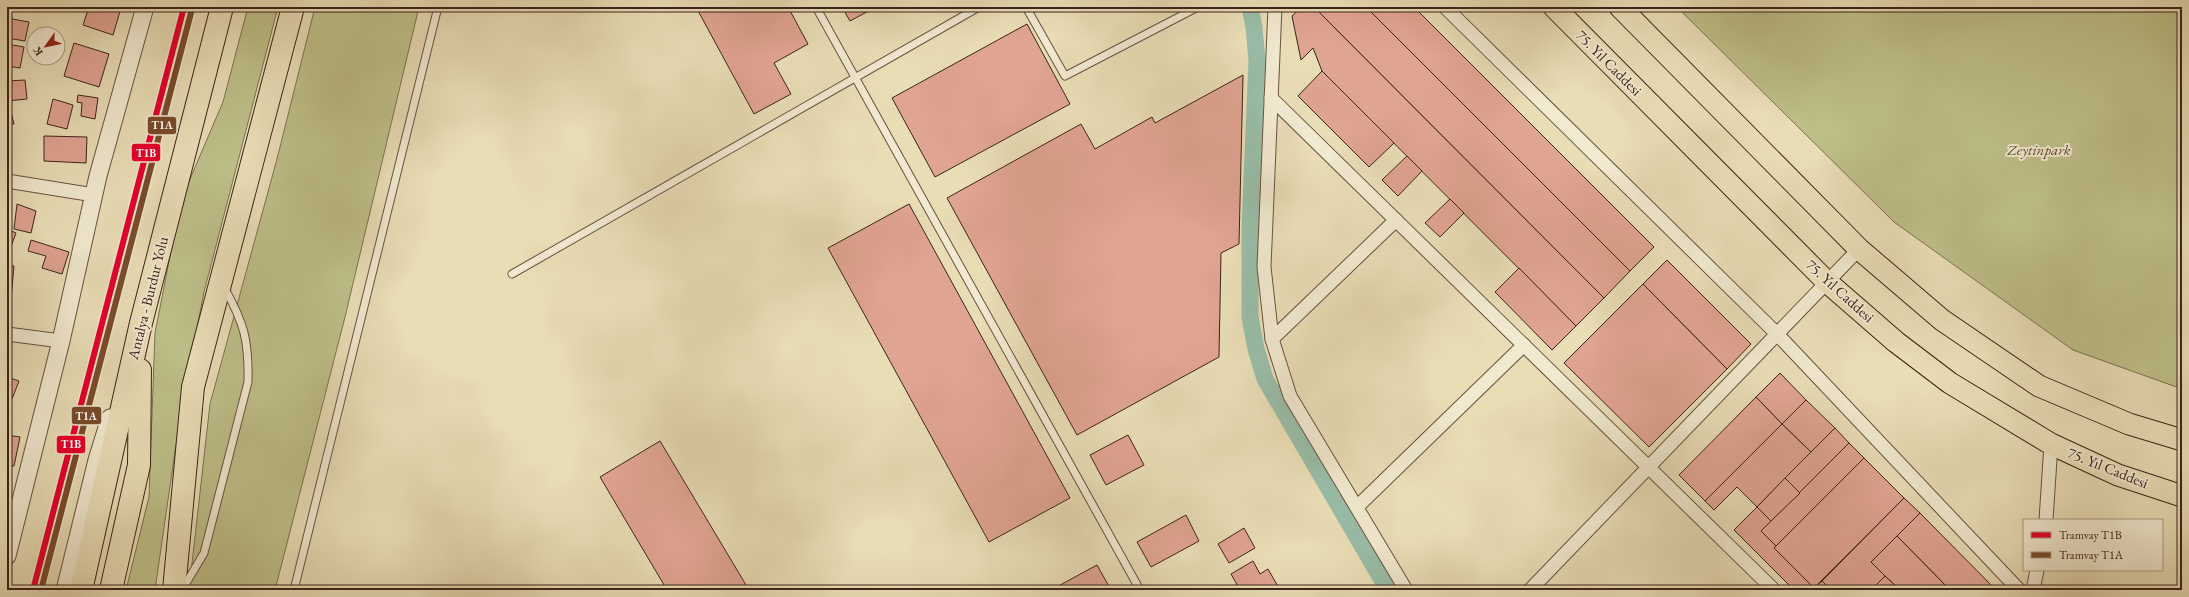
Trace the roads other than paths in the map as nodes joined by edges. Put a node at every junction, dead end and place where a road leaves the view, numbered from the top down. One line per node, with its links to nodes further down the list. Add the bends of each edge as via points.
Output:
1 (145, 7): 16 (street)
2 (222, 7): 22 (highway, Antalya - Burdur Yolu)
3 (293, 7): 20 (highway)
4 (438, 7): 42 (lane)
5 (816, 7): 13 (lane)
6 (979, 7): 13 (lane)
7 (1026, 7): 8 (lane, via 1065,76)
8 (1198, 7)
9 (1275, 7): 14 (street)
10 (1445, 7): 24 (street)
11 (1554, 7): 21 (main road, 75. Yıl Caddesi)
12 (1620, 7): 18 (main road)
13 (855, 77): 19 (lane); 43 (lane)
14 (1271, 98): 17 (street); 25 (street, via 1264,267)
15 (7, 181): 16 (street)
16 (94, 195): 26 (street)
17 (1396, 220): 25 (street); 27 (street)
18 (1859, 249): 21 (street); 28 (main road, via 1942,320 2039,386 2129,424)
19 (512, 274)
20 (221, 280): 40 (highway, via 193,387); 41 (lane, via 245,332 248,382 204,553)
21 (1827, 282): 24 (street); 29 (main road, 75. Yıl Caddesi, via 1896,342 1950,382)
22 (141, 323): 37 (street, via 97,460); 38 (highway, Antalya - Burdur Yolu); 39 (highway, via 139,465)
23 (7, 334): 26 (street)
24 (1777, 334): 30 (street); 47 (street)
25 (1272, 339): 32 (street, via 1290,396)
26 (61, 341): 34 (street)
27 (1524, 345): 30 (street); 32 (street)
28 (2182, 440)
29 (2051, 444): 31 (main road, 75. Yıl Caddesi, via 2118,474); 33 (street)
30 (1648, 467): 45 (street); 46 (street)
31 (2182, 496)
32 (1357, 506): 44 (street)
33 (2046, 519)
34 (10, 525): 35 (street)
35 (7, 556)
36 (2037, 571): 48 (street)
37 (65, 590)
38 (81, 590)
39 (111, 590)
40 (174, 590)
41 (182, 590)
42 (294, 590)
43 (1140, 590)
44 (1406, 590)
45 (1530, 590)
46 (1774, 590)
47 (2019, 590)
48 (2033, 590)

